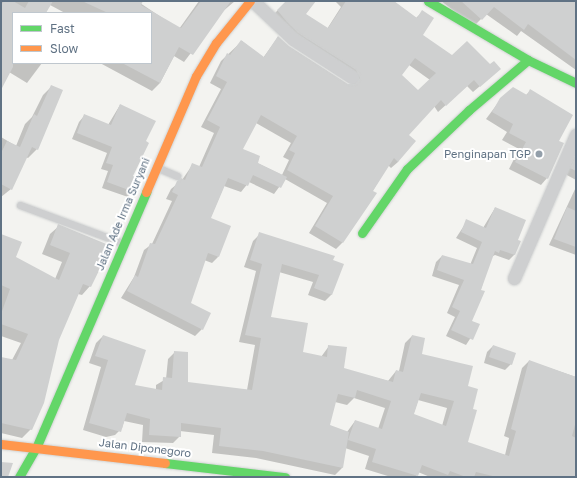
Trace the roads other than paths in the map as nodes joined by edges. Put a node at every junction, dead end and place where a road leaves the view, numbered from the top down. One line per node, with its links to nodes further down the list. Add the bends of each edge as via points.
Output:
1 (252, 1): 4 (street, via 293,39); 7 (street, Jalan Ade Irma Suryani, via 216,43 196,76)
2 (428, 1): 3 (street)
3 (528, 60): 5 (street); 10 (street, via 469,110 407,169)
4 (352, 77)
5 (576, 83)
6 (576, 135): 12 (street)
7 (156, 167): 8 (lane); 11 (street, Jalan Ade Irma Suryani)
8 (177, 176)
9 (20, 205): 11 (lane)
10 (362, 234)
11 (124, 243): 14 (street, Jalan Ade Irma Suryani)
12 (514, 278)
13 (1, 444): 14 (street, Jalan Diponegoro)
14 (36, 448): 15 (street, Jalan Ade Irma Suryani); 16 (street, Jalan Diponegoro)
15 (19, 477)
16 (285, 477)

